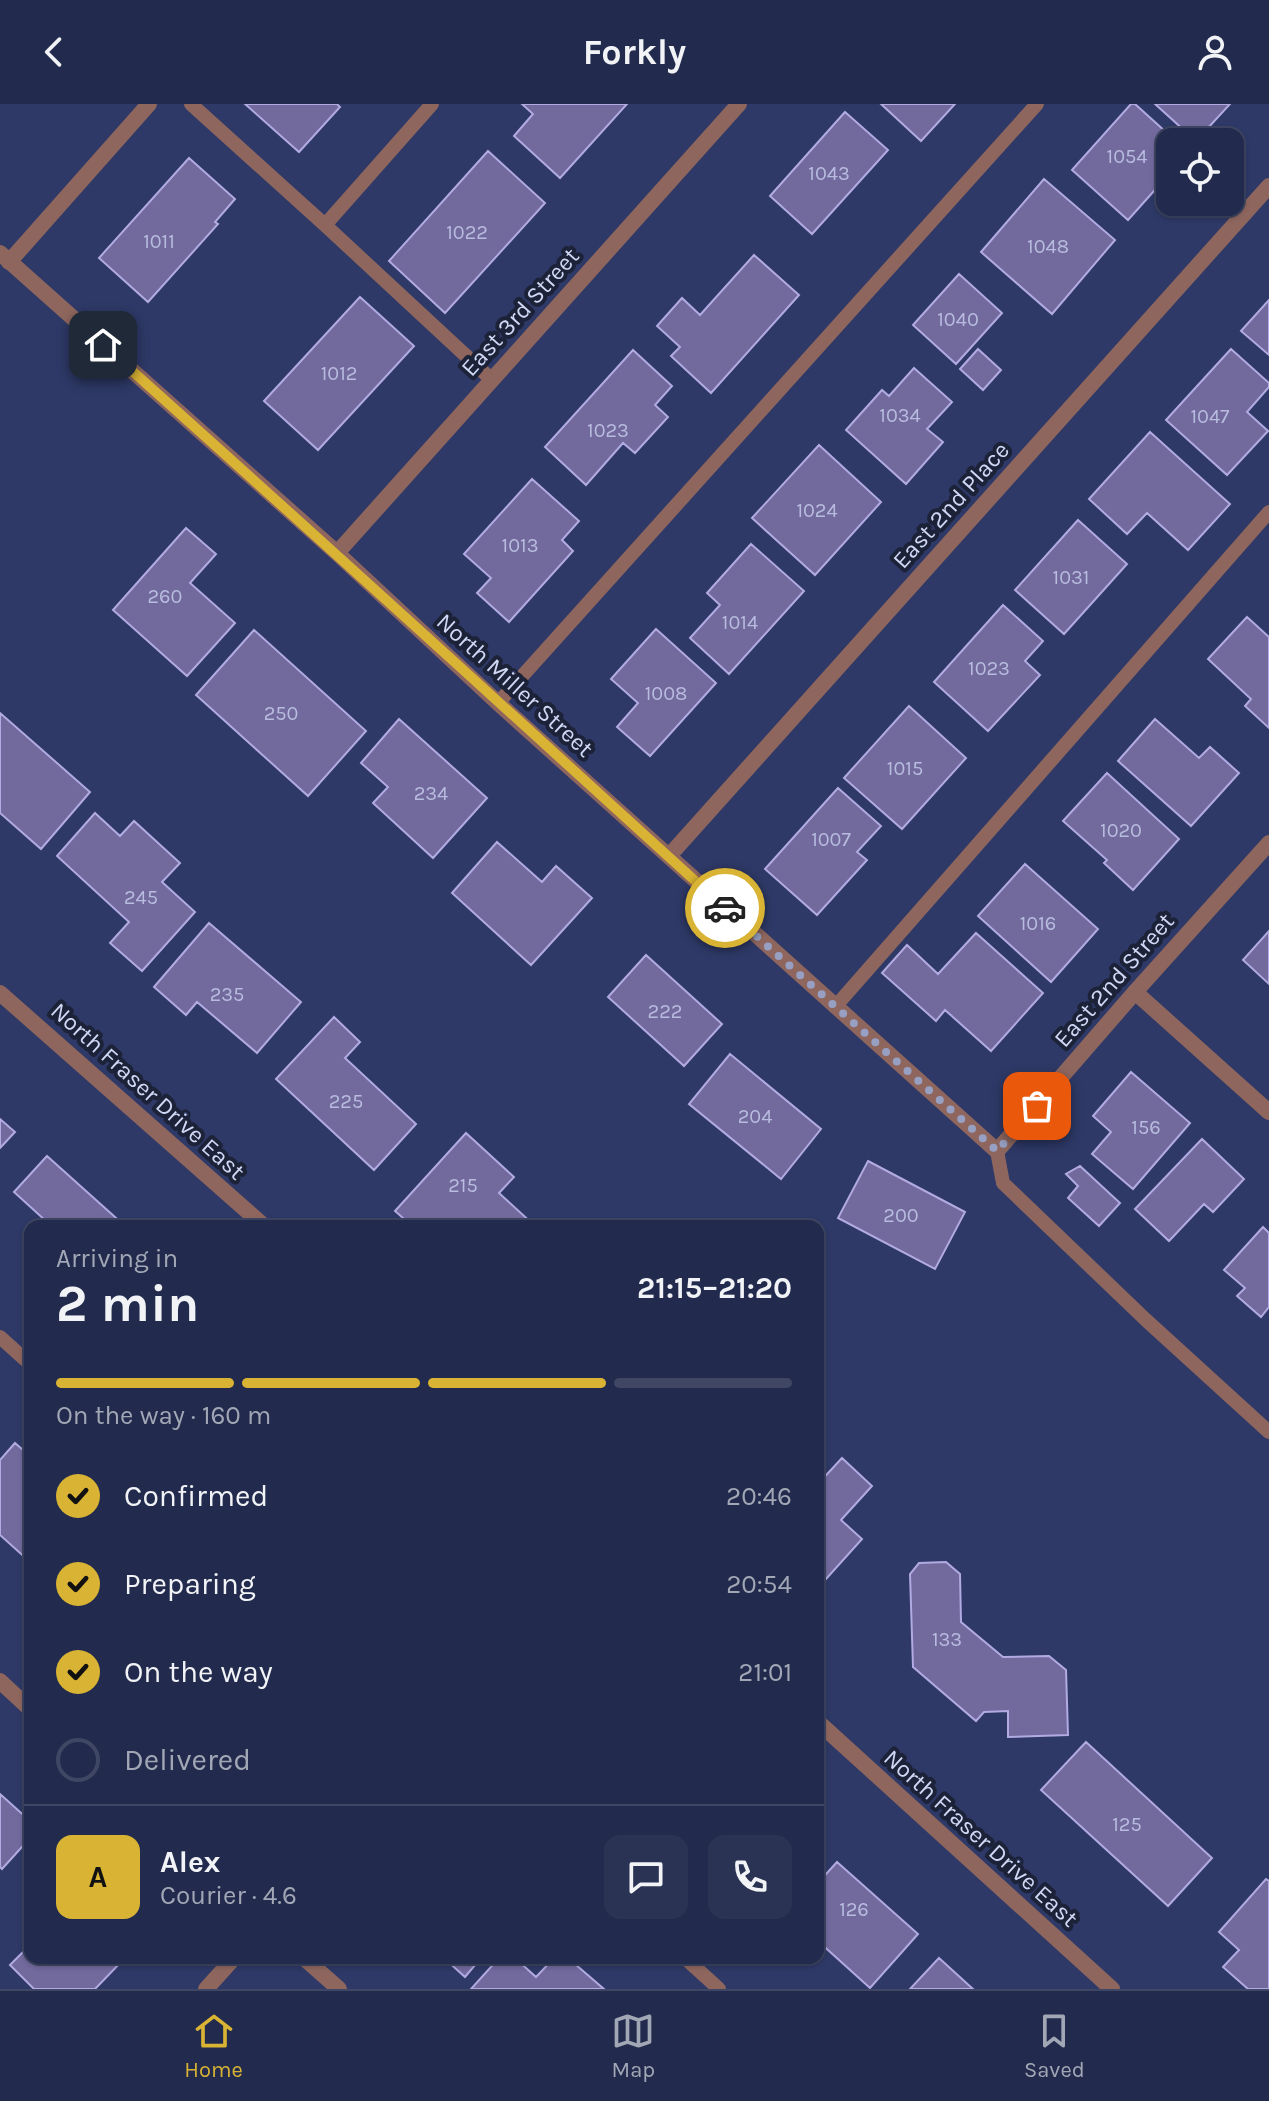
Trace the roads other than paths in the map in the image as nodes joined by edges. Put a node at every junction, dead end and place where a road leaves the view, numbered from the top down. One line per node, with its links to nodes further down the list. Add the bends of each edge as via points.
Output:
1 (149, 104): 8 (street)
2 (191, 104): 7 (lane)
3 (432, 104): 7 (lane)
4 (739, 104): 9 (street, East 3rd Street)
5 (1037, 104): 12 (lane)
6 (1269, 186): 14 (street, East 2nd Place)
7 (325, 225): 9 (lane)
8 (5, 257): 11 (street, North Miller Street)
9 (491, 379): 11 (street, East 3rd Street)
10 (1269, 512): 17 (lane)
11 (337, 553): 12 (street, North Miller Street)
12 (498, 703): 14 (street, North Miller Street)
13 (1269, 843): 15 (street, East 2nd Street)
14 (669, 856): 17 (street, North Miller Street)
15 (1135, 992): 18 (street); 19 (street, East 2nd Street)
16 (0, 993): 20 (street, North Fraser Drive East)
17 (835, 1007): 19 (street, North Miller Street)
18 (1269, 1112)
19 (997, 1151): 23 (lane, via 1003,1183)
20 (257, 1220)
21 (0, 1337): 22 (lane)
22 (24, 1359)
23 (1269, 1432)
24 (0, 1681): 25 (street)
25 (24, 1703)
26 (824, 1727): 33 (street, North Fraser Drive East)
27 (229, 1964): 30 (street)
28 (311, 1964): 31 (street)
29 (692, 1964): 32 (lane)
30 (206, 1989)
31 (339, 1989)
32 (719, 1989)
33 (1112, 1989)

